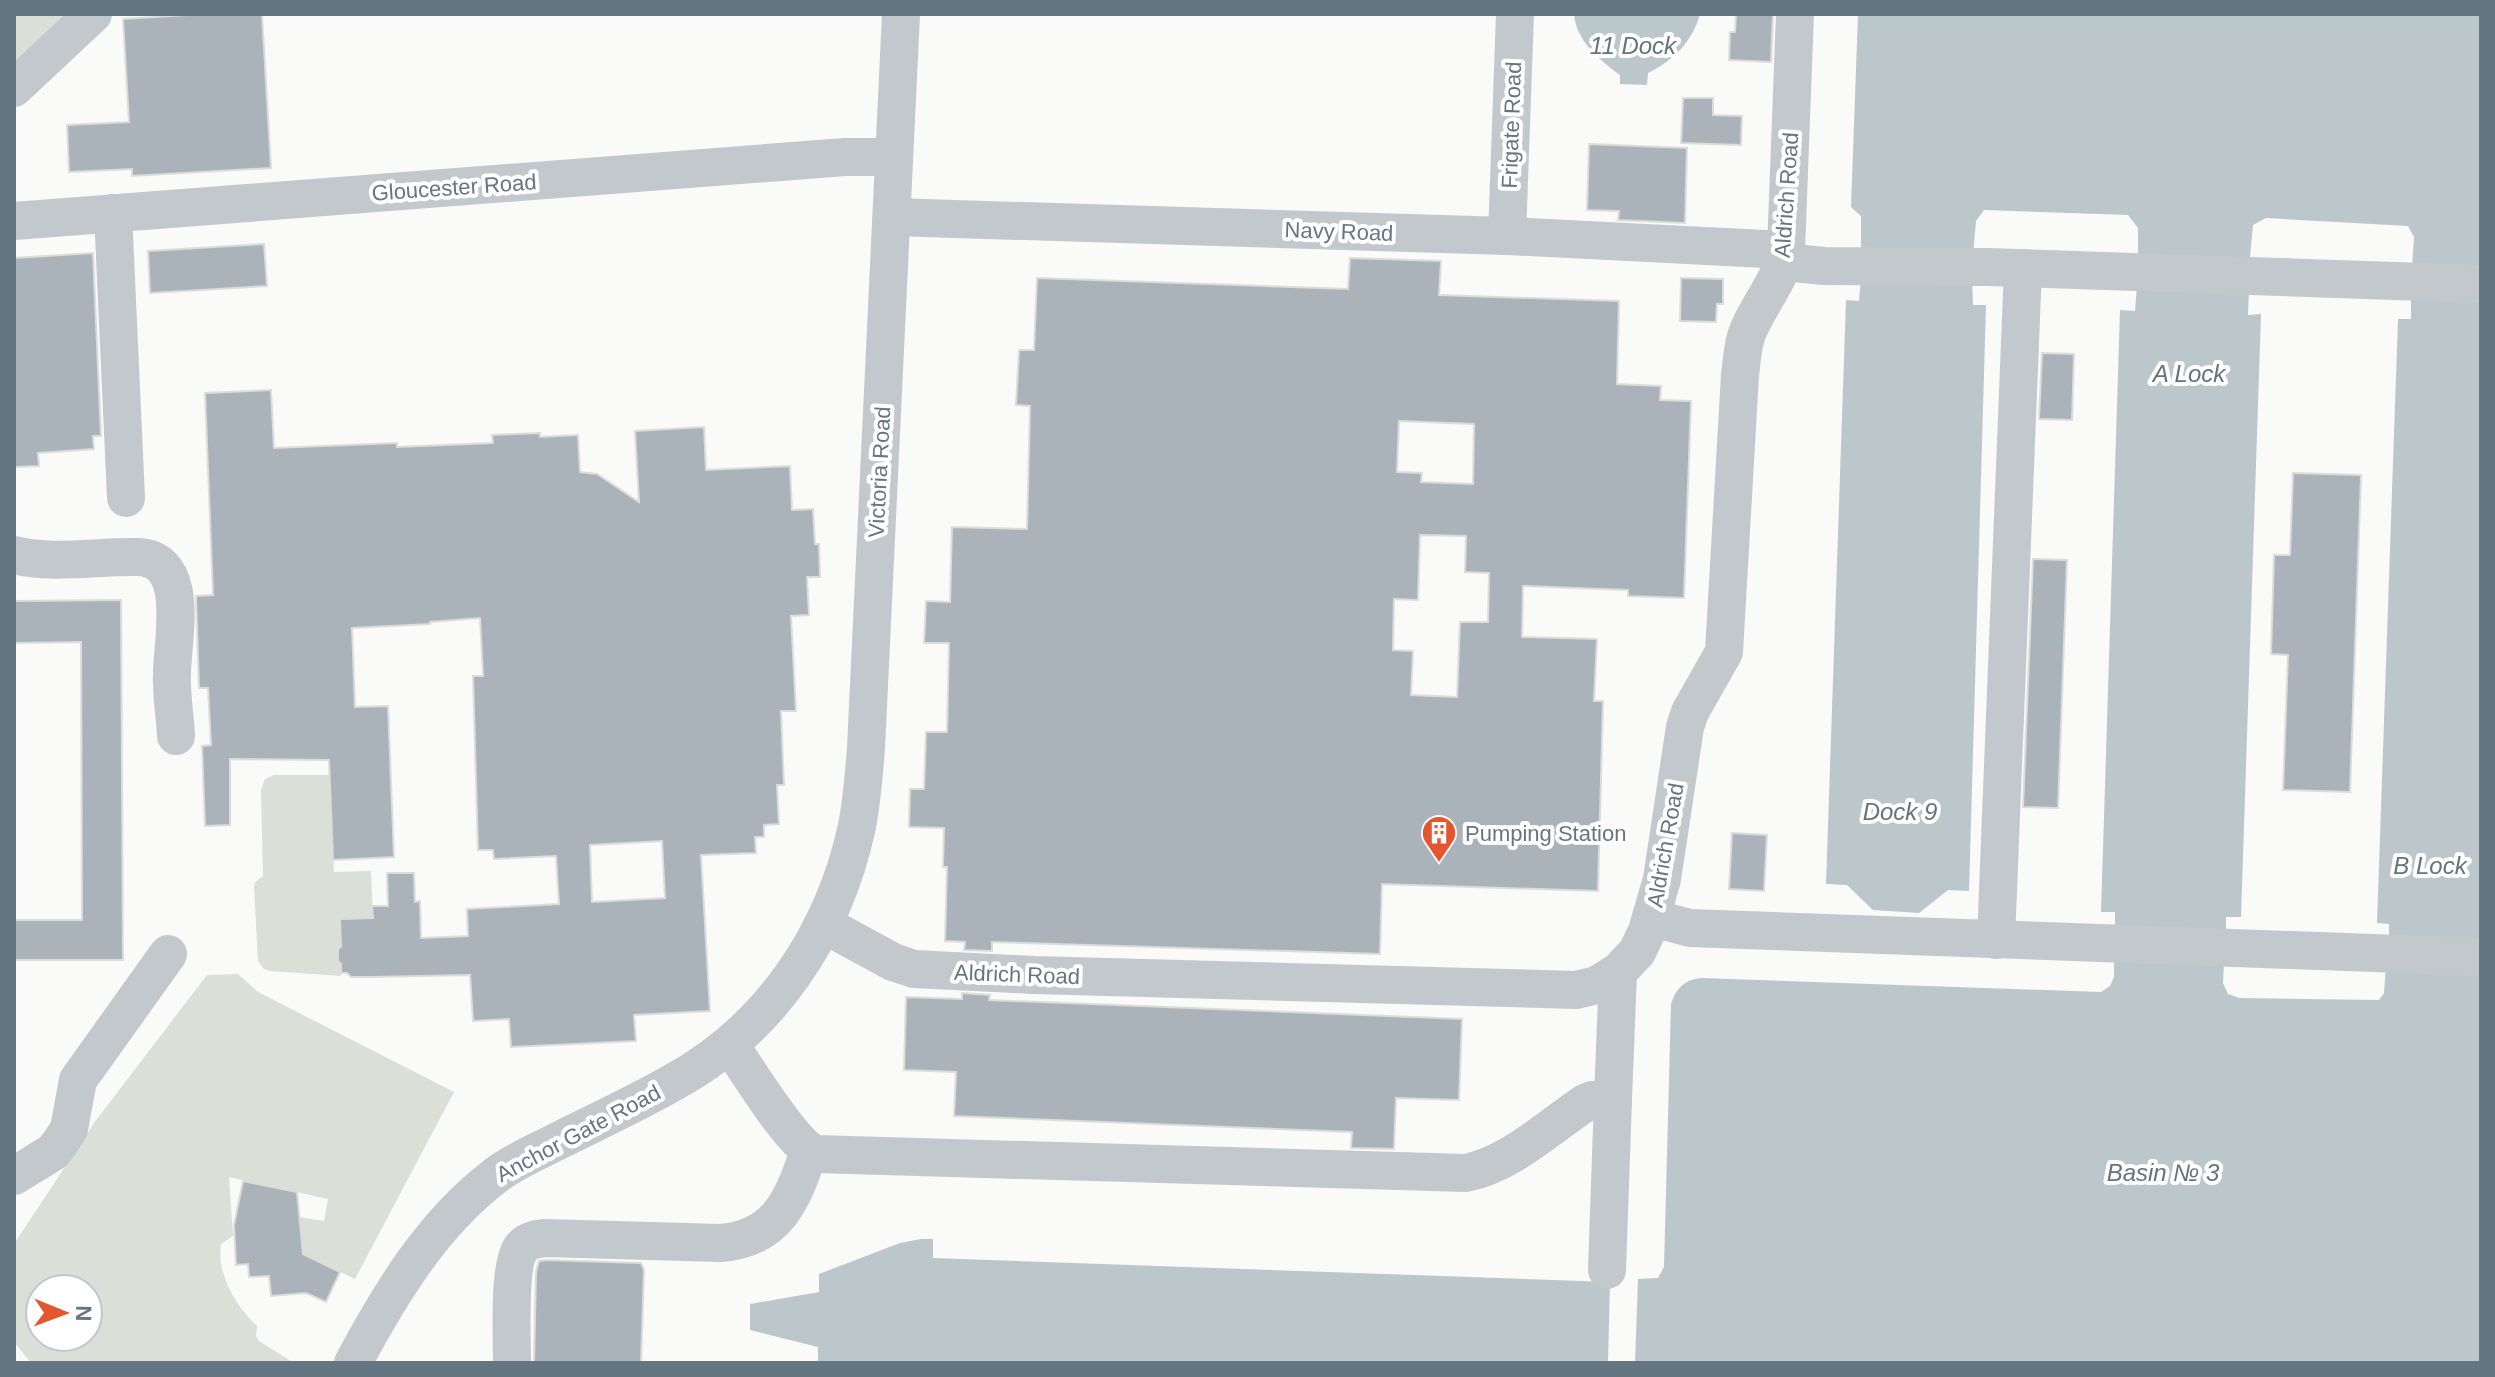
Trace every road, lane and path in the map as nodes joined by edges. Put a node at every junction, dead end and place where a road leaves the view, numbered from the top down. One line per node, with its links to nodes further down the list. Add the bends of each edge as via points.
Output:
1 (93, 14): 5 (street)
2 (901, 14): 6 (street, Victoria Road)
3 (1515, 14): 10 (street, Frigate Road)
4 (1795, 14): 11 (street, Aldrich Road)
5 (14, 88)
6 (894, 157): 7 (street, Gloucester Road); 8 (street, Victoria Road)
7 (113, 213): 9 (street, Gloucester Road); 14 (street)
8 (892, 217): 10 (street, Navy Road); 18 (street, Victoria Road, via 863,788 852,846)
9 (14, 221)
10 (1507, 236): 11 (street, Navy Road)
11 (1785, 256): 12 (street, Navy Road, via 1803,265); 17 (street, Aldrich Road, via 1746,337 1724,652 1685,727)
12 (2023, 268): 13 (street, Navy Road); 19 (street)
13 (2481, 284)
14 (126, 498)
15 (14, 555): 16 (street, via 48,561 149,559 166,571 175,599 171,676)
16 (176, 736)
17 (1652, 918): 19 (street, via 1690,928); 22 (street, Aldrich Road, via 1637,952)
18 (823, 924): 22 (street, Aldrich Road, via 904,967 925,970 1576,990); 23 (street, Anchor Gate Road, via 776,996)
19 (1996, 940): 21 (street)
20 (168, 954): 26 (street, via 78,1080 69,1129 60,1143)
21 (2481, 957)
22 (1618, 972): 24 (street)
23 (730, 1045): 25 (street); 28 (street, Anchor Gate Road, via 672,1083 489,1181 426,1246)
24 (1613, 1099): 25 (street, via 1585,1103 1501,1160 1466,1173 830,1156); 27 (street)
25 (809, 1151): 29 (street, via 787,1206 747,1239 720,1243 545,1238 525,1244 515,1261)
26 (14, 1176)
27 (1607, 1270)
28 (353, 1363)
29 (512, 1363)

